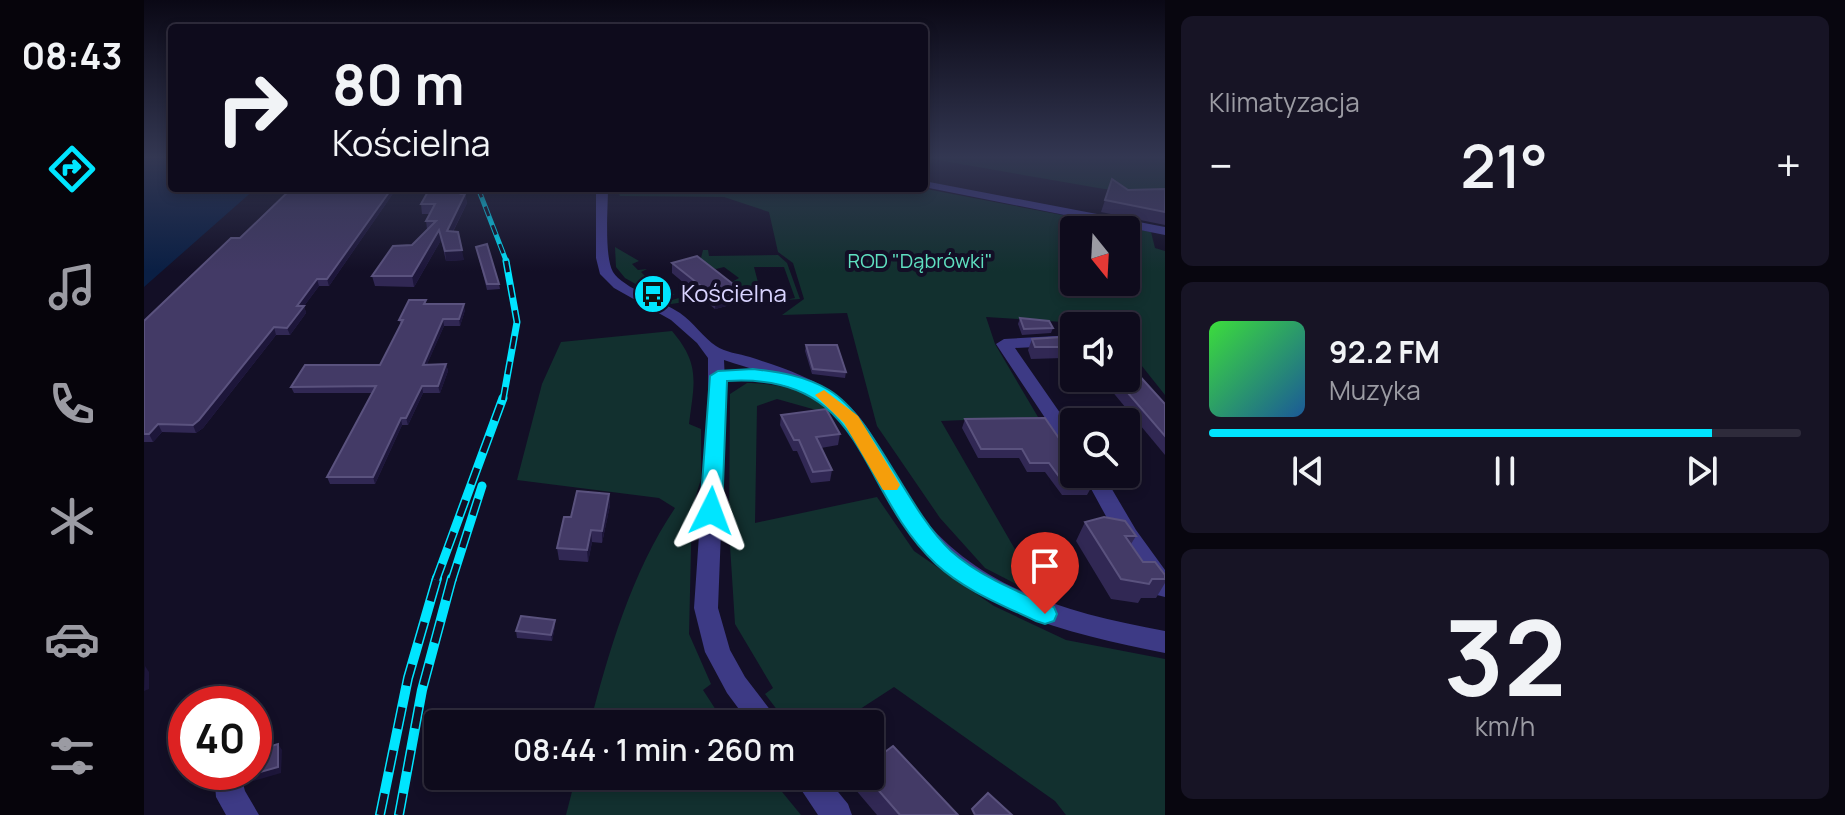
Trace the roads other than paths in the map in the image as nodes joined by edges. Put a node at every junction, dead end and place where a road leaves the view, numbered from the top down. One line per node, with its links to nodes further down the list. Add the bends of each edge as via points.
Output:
1 (602, 195): 5 (street, via 607,274 676,317)
2 (981, 195): 3 (street)
3 (1165, 231)
4 (1060, 341): 8 (street, via 1004,344)
5 (710, 349): 6 (street); 7 (street)
6 (718, 376): 7 (street); 12 (street, via 706,608 718,652)
7 (785, 378): 11 (street, via 823,394 845,412 914,523 964,573 1045,614)
8 (1060, 426)
9 (1101, 488): 10 (street)
10 (1165, 588)
11 (1165, 642)
12 (756, 710)
13 (230, 790): 15 (street)
14 (818, 790): 16 (street)
15 (244, 815)
16 (837, 815)

